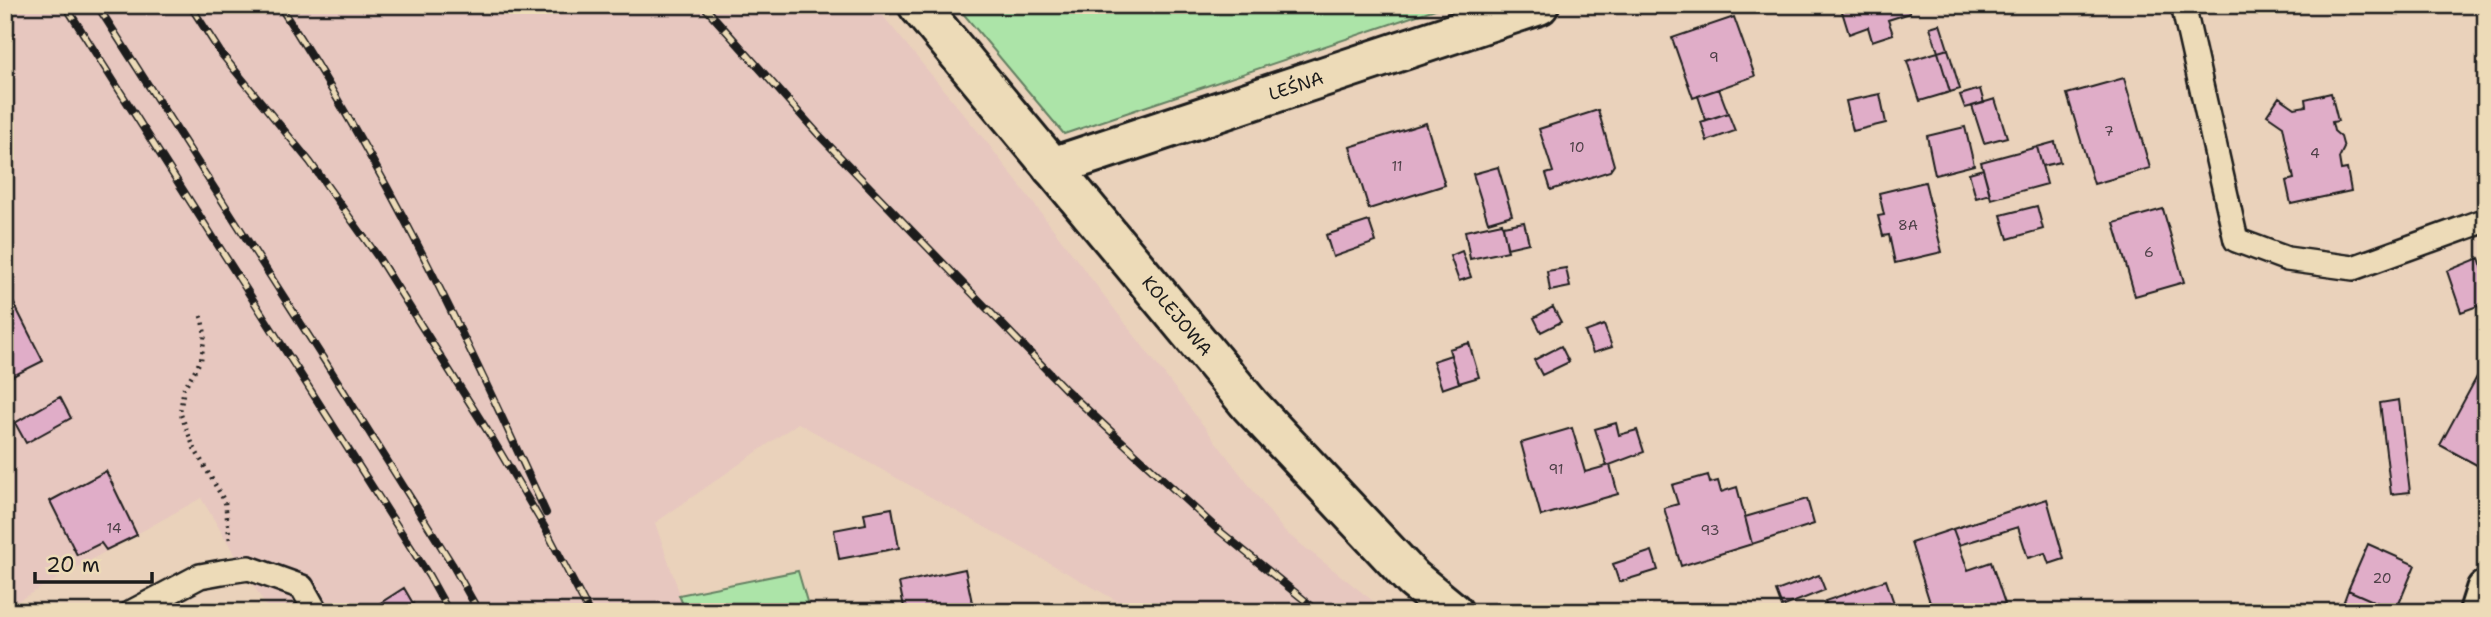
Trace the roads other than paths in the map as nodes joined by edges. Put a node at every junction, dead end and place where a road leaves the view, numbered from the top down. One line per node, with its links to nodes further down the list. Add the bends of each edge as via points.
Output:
1 (918, 5): 4 (street, KOLEJOWA)
2 (1539, 5): 4 (street, LEŚNA)
3 (2183, 5): 5 (lane, via 2236,240 2287,259 2353,268)
4 (1052, 167): 9 (street, KOLEJOWA, via 1250,405 1413,579)
5 (2486, 220)
6 (2486, 590): 10 (street)
7 (132, 612): 8 (lane, via 200,576 248,568 302,587)
8 (316, 612)
9 (1453, 612)
10 (2479, 612)

